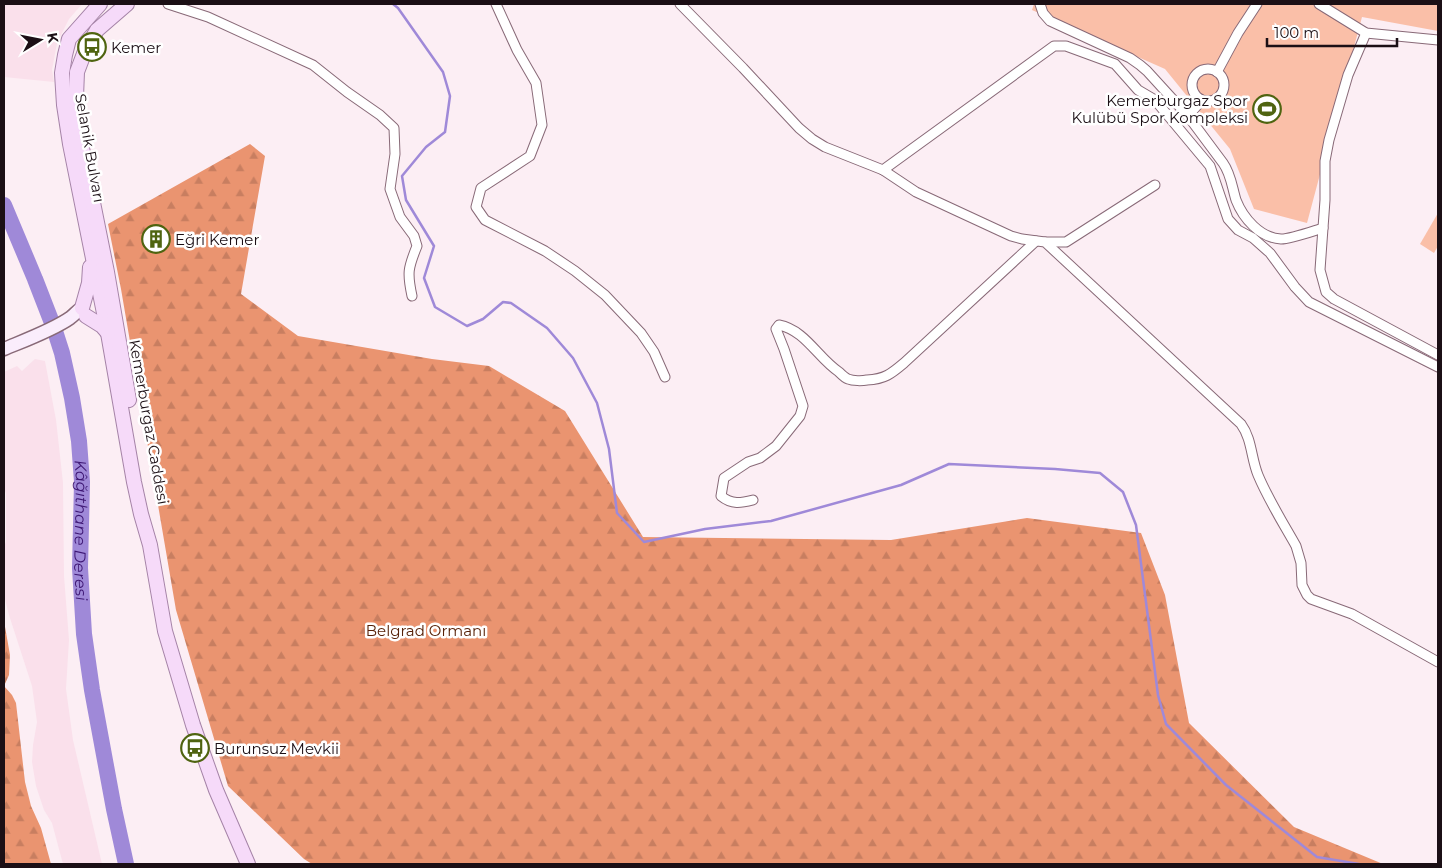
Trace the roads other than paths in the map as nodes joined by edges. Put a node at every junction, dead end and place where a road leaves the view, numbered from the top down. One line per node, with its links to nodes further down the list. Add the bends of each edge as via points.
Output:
1 (100, 4): 20 (main road, Selanik Bulvarı, via 69,38 62,73 70,144)
2 (113, 4): 10 (main road)
3 (127, 4): 10 (main road, Selanik Bulvarı)
4 (168, 4): 21 (street, via 208,17 313,65 394,128 395,154 390,189 400,217 417,246 408,276)
5 (496, 4): 28 (street, via 536,83 542,125 530,156 481,188 476,207 485,220 545,251 605,296 640,333 654,352)
6 (680, 4): 16 (street, via 812,139)
7 (1040, 4): 15 (street, via 1050,21 1140,65)
8 (1257, 4): 13 (street)
9 (1319, 4): 11 (street)
10 (98, 30): 22 (main road, Selanik Bulvarı, via 77,72 76,112)
11 (1366, 33): 12 (street); 18 (street, via 1348,75 1329,140 1325,160)
12 (1438, 40)
13 (1217, 72): 14 (street, via 1224,85 1221,95 1212,100); 14 (street, via 1202,71 1194,78 1193,88)
14 (1202, 100): 15 (street)
15 (1188, 116): 18 (street, via 1228,170 1242,213 1258,230 1282,239)
16 (883, 170): 19 (street, via 916,192 1012,236); 27 (street, via 1054,46 1082,51 1115,64 1138,90 1155,100 1210,166 1228,219 1270,253 1309,302)
17 (1155, 185): 19 (street, via 1066,242)
18 (1323, 228): 26 (street, via 1320,270 1326,292)
19 (1041, 242): 29 (street, via 890,375 879,379 848,379 795,332 779,325 776,329 803,406 800,416 776,446 724,478 721,496 728,501); 31 (street, via 1245,430 1257,473 1300,555 1302,585 1307,595 1352,614)
20 (92, 250): 22 (main road, Selanik Bulvarı); 23 (main road)
21 (412, 296)
22 (106, 305): 23 (main road, via 93,303); 24 (main road, Kemerburgaz Caddesi); 30 (main road, Kemerburgaz Caddesi, via 144,486)
23 (84, 312): 24 (main road); 25 (main road)
24 (108, 333): 30 (main road, Kemerburgaz Caddesi, via 134,482)
25 (4, 349)
26 (1438, 354)
27 (1438, 366)
28 (665, 377)
29 (753, 500)
30 (150, 545): 32 (main road, Kemerburgaz Caddesi, via 166,631 193,726)
31 (1438, 662)
32 (248, 864)

